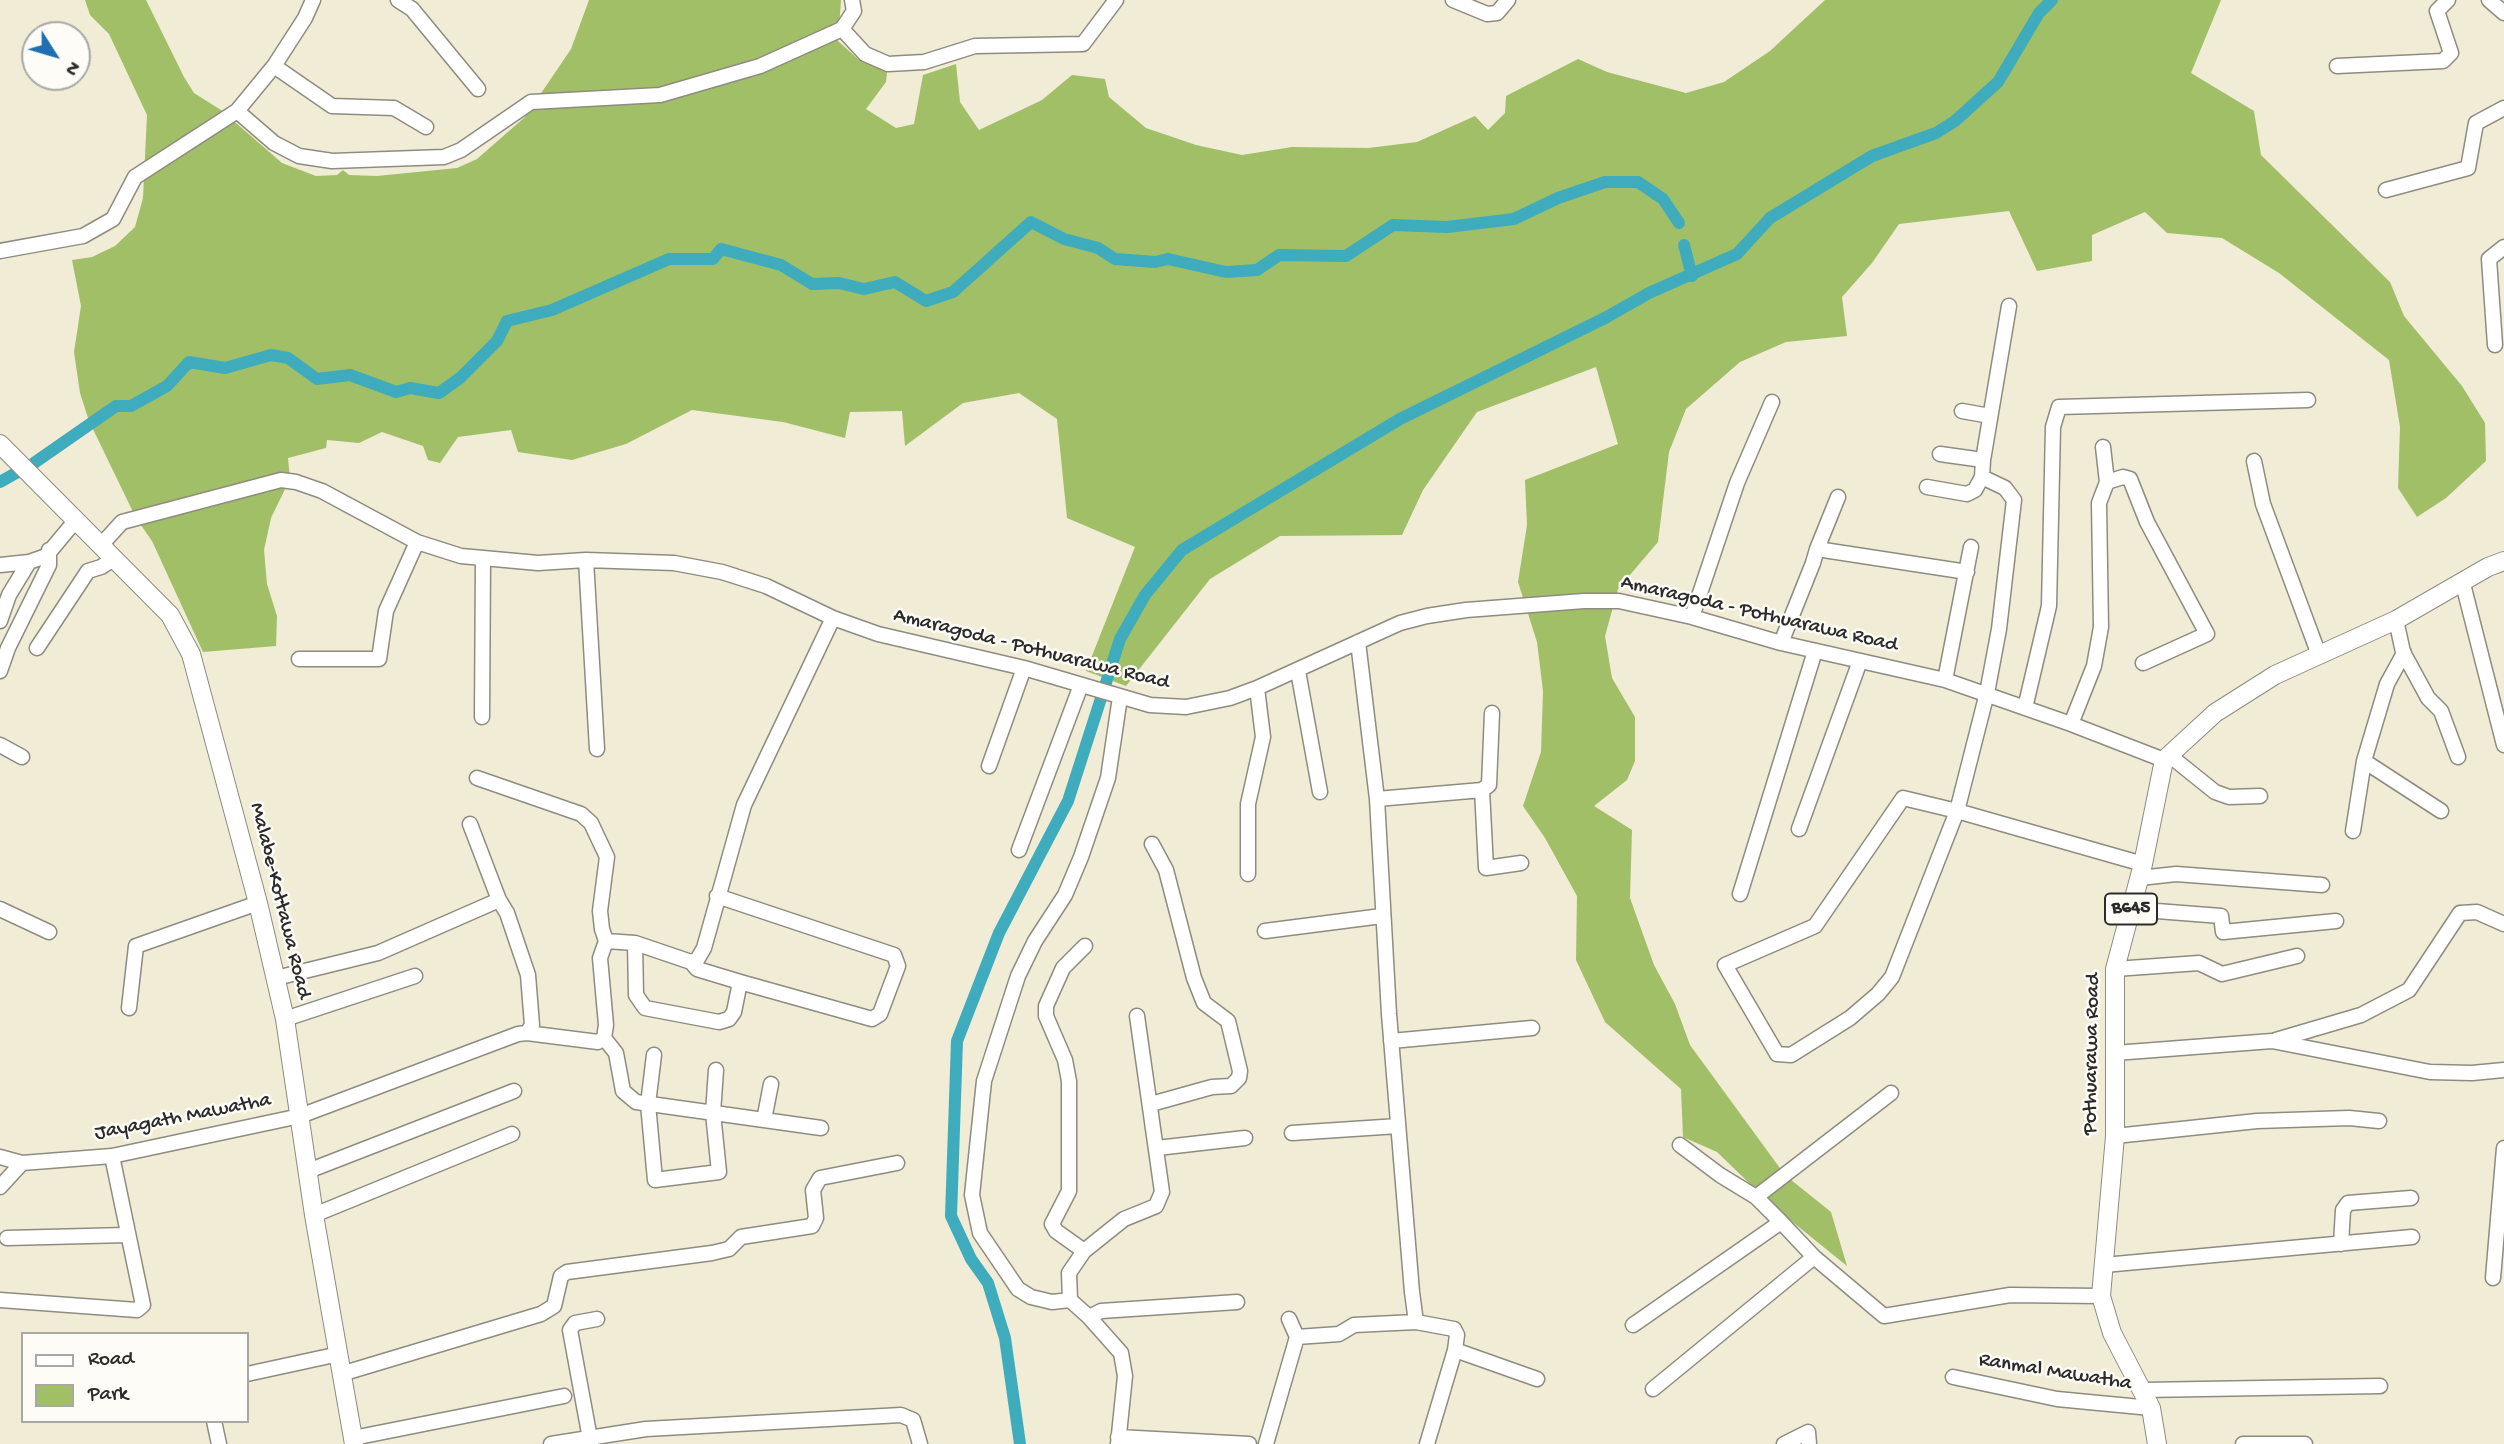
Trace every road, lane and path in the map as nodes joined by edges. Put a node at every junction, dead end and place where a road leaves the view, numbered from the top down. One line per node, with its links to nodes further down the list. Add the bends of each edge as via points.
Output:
1 (313, 0): 11 (street)
2 (398, 0): 13 (street, via 412,9)
3 (852, 0): 10 (street, via 854,11)
4 (1115, 0): 10 (street, via 1083,44 975,46 924,62 888,64 865,54)
5 (1453, 0): 6 (street, via 1487,15 1497,13)
6 (1508, 0)
7 (2448, 0): 12 (street, via 2437,11 2451,53 2443,61)
8 (2489, 0): 9 (street)
9 (2504, 13)
10 (842, 29): 15 (street, via 760,66 660,95 531,102 444,157 332,161 299,156 274,143)
11 (274, 66): 15 (street); 16 (street, via 332,106 394,108)
12 (2337, 66)
13 (478, 89)
14 (2504, 108): 17 (street, via 2476,123 2468,168)
15 (237, 111): 19 (street, via 135,177 113,219 83,236)
16 (426, 127)
17 (2386, 190)
18 (2504, 247): 21 (street, via 2488,259)
19 (0, 251)
20 (2008, 306): 25 (street)
21 (2495, 345)
22 (2308, 400): 70 (street, via 2059,407 2053,427 2049,606)
23 (1772, 402): 49 (street, via 1737,483)
24 (1962, 411): 25 (street)
25 (1990, 416): 29 (street)
26 (0, 444): 35 (main road, Malabe-Kottawa Road)
27 (2103, 447): 32 (street)
28 (1940, 453): 29 (street)
29 (1983, 460): 31 (street)
30 (2253, 461): 58 (street, via 2263,505)
31 (1982, 477): 33 (street, via 1967,494); 68 (street, via 2005,488 2014,500)
32 (2107, 482): 61 (street, via 2130,479 2147,522 2207,634); 73 (street, via 2099,503 2101,627 2094,666)
33 (1927, 487)
34 (1839, 498): 39 (street)
35 (76, 520): 37 (main road, Malabe-Kottawa Road); 40 (street)
36 (417, 542): 37 (street, Amaragoda - Pothuarawa Road, via 322,491 281,480 122,522); 42 (street, Amaragoda - Pothuarawa Road); 59 (street, via 386,611 379,659)
37 (102, 544): 41 (main road, Malabe-Kottawa Road)
38 (1972, 547): 47 (street)
39 (1816, 549): 47 (street); 54 (street)
40 (49, 550): 45 (street, via 46,556); 63 (street, via 49,565)
41 (115, 558): 55 (street, via 88,571); 101 (main road, Malabe-Kottawa Road, via 170,615 191,654)
42 (483, 559): 43 (street, Amaragoda - Pothuarawa Road); 72 (street)
43 (586, 560): 50 (street, Amaragoda - Pothuarawa Road, via 674,563 722,572 766,586); 76 (street)
44 (2504, 561): 48 (main road)
45 (29, 562): 46 (street); 52 (street)
46 (0, 565)
47 (1967, 572): 65 (street)
48 (2463, 584): 51 (main road); 75 (street)
49 (1692, 617): 53 (street, Amaragoda - Pothuarawa Road, via 1619,601 1584,601 1427,616); 54 (street, Amaragoda - Pothuarawa Road)
50 (833, 618): 62 (street, Amaragoda - Pothuarawa Road, via 878,634); 99 (street, via 744,805)
51 (2396, 620): 57 (street); 58 (main road)
52 (0, 621)
53 (1357, 642): 64 (street, Amaragoda - Pothuarawa Road); 86 (street)
54 (1782, 643): 56 (street, Amaragoda - Pothuarawa Road)
55 (37, 648)
56 (1815, 651): 60 (street, Amaragoda - Pothuarawa Road); 98 (street)
57 (2404, 653): 78 (street, via 2428,698 2441,711); 80 (street, via 2387,684)
58 (2319, 655): 79 (main road, via 2215,713)
59 (299, 659)
60 (1860, 661): 65 (street, Amaragoda - Pothuarawa Road); 90 (street)
61 (2143, 663)
62 (1024, 667): 66 (street, Amaragoda - Pothuarawa Road); 81 (street)
63 (0, 671)
64 (1298, 671): 67 (street, Amaragoda - Pothuarawa Road); 84 (street)
65 (1945, 680): 68 (street, Amaragoda - Pothuarawa Road)
66 (1088, 687): 69 (street, Amaragoda - Pothuarawa Road); 93 (street)
67 (1257, 688): 69 (street, Amaragoda - Pothuarawa Road, via 1186,706 1150,705); 96 (street, via 1263,737 1248,804)
68 (1987, 693): 70 (street, Amaragoda - Pothuarawa Road); 87 (street)
69 (1115, 696): 168 (street, via 1108,778 1065,895 1018,976 984,1082 972,1195 980,1233 1018,1289 1042,1300)
70 (2025, 708): 73 (street, Amaragoda - Pothuarawa Road)
71 (1492, 713): 83 (street, via 1489,785)
72 (482, 717)
73 (2071, 724): 79 (street, Amaragoda - Pothuarawa Road)
74 (0, 745): 77 (street)
75 (2504, 745)
76 (597, 749)
77 (22, 757)
78 (2458, 757)
79 (2166, 758): 85 (street, Amaragoda - Pothuarawa Road, via 2215,792 2229,797); 95 (main road, Pothuarawa Road / B645)
80 (2364, 761): 88 (street); 91 (street)
81 (989, 766)
82 (477, 778): 109 (street, via 581,814 591,823 607,857 600,911)
83 (1482, 790): 86 (street); 94 (street, via 1486,868)
84 (1320, 792)
85 (2260, 796)
86 (1377, 799): 104 (street)
87 (1957, 811): 87 (street, via 1892,977 1850,1018 1791,1055 1777,1054 1725,965 1815,926 1903,798); 95 (street)
88 (2441, 811)
89 (470, 824): 100 (street)
90 (1798, 829)
91 (2353, 831)
92 (1152, 844): 134 (street, via 1167,870 1194,978 1204,1003 1228,1021 1240,1071 1231,1086)
93 (1019, 850)
94 (1521, 863)
95 (2142, 871): 97 (street); 103 (main road, Pothuarawa Road / B645)
96 (1248, 874)
97 (2322, 885)
98 (1740, 894)
99 (717, 896): 113 (street, via 704,948); 117 (street, via 886,951 898,966 880,1014 872,1019)
100 (499, 900): 116 (street, via 378,953); 122 (street, via 528,975 532,1025)
101 (258, 903): 116 (main road, Malabe-Kottawa Road); 118 (street, via 136,946)
102 (0, 909): 108 (street)
103 (2131, 909): 105 (street, via 2221,916 2223,932); 114 (main road, Pothuarawa Road / B645)
104 (1382, 916): 107 (street); 124 (street)
105 (2336, 920)
106 (2504, 924): 125 (street, via 2477,912 2460,913 2409,990 2361,1015)
107 (1265, 931)
108 (49, 932)
109 (606, 941): 110 (street); 123 (street, via 600,958)
110 (635, 943): 113 (street); 117 (street, via 636,995 645,1008 719,1022 734,1012)
111 (1085, 946): 162 (street, via 1063,968 1046,1006 1069,1081 1069,1191 1052,1224)
112 (2297, 956): 114 (street, via 2222,974 2199,963)
113 (691, 962): 117 (street)
114 (2115, 969): 126 (main road, Pothuarawa Road / B645)
115 (415, 976): 120 (street)
116 (276, 978): 120 (main road, Malabe-Kottawa Road)
117 (740, 982)
118 (129, 1008)
119 (1138, 1016): 134 (street)
120 (285, 1019): 136 (main road, Malabe-Kottawa Road)
121 (1532, 1028): 124 (street)
122 (527, 1033): 123 (street, via 597,1042); 136 (street, Jayagath Mawatha)
123 (604, 1038): 133 (street, via 616,1053 623,1091 636,1102)
124 (1391, 1041): 139 (street)
125 (2272, 1041): 126 (street); 129 (street, via 2430,1072)
126 (2115, 1053): 143 (main road, Pothuarawa Road / B645)
127 (654, 1055): 133 (street)
128 (716, 1070): 135 (street)
129 (2504, 1070)
130 (771, 1084): 137 (street)
131 (514, 1091): 152 (street)
132 (1891, 1093): 154 (street)
133 (648, 1104): 135 (street); 135 (street, via 655,1180 719,1171)
134 (1151, 1104): 146 (street)
135 (713, 1113): 137 (street)
136 (300, 1116): 148 (street, Jayagath Mawatha); 152 (main road, Malabe-Kottawa Road)
137 (764, 1120): 140 (street)
138 (2379, 1121): 143 (street, via 2257,1121)
139 (1398, 1126): 141 (street); 173 (street)
140 (821, 1128)
141 (1292, 1133)
142 (512, 1134): 156 (street)
143 (2115, 1136): 164 (main road, Pothuarawa Road / B645)
144 (1245, 1138): 146 (street)
145 (1680, 1145): 154 (street)
146 (1157, 1148): 162 (street, via 1161,1192 1156,1206 1124,1219)
147 (2504, 1148): 165 (street)
148 (112, 1156): 150 (street, Jayagath Mawatha); 158 (street)
149 (0, 1157): 150 (street, Jayagath Mawatha)
150 (22, 1163): 153 (street)
151 (897, 1163): 179 (street, via 820,1178 813,1191 816,1218 812,1226 741,1237 729,1249 712,1253 568,1272 561,1276 554,1306 541,1314)
152 (307, 1171): 156 (main road, Malabe-Kottawa Road)
153 (0, 1187)
154 (1756, 1197): 157 (street)
155 (2411, 1198): 161 (street, via 2348,1203 2343,1210)
156 (314, 1215): 177 (main road, Malabe-Kottawa Road)
157 (1781, 1222): 163 (street); 174 (street)
158 (127, 1235): 160 (street); 167 (street, via 143,1305 137,1310)
159 (2412, 1237): 161 (street)
160 (7, 1238)
161 (2341, 1244): 164 (street)
162 (1084, 1251): 168 (street, via 1069,1273)
163 (1814, 1257): 166 (street, via 1884,1316 2010,1295); 183 (street)
164 (2104, 1265): 166 (main road, Pothuarawa Road / B645)
165 (2493, 1278)
166 (2101, 1296): 184 (main road, Pothuarawa Road / B645, via 2112,1333)
167 (0, 1300)
168 (1070, 1300): 170 (street)
169 (1237, 1302): 170 (street, via 1101,1311)
170 (1089, 1317): 190 (street, via 1121,1353 1125,1376)
171 (597, 1319): 188 (street, via 575,1323 570,1330)
172 (1289, 1319): 175 (street)
173 (1416, 1322): 175 (street, via 1354,1325 1339,1334); 176 (street, via 1454,1329)
174 (1633, 1325)
175 (1297, 1337): 195 (street)
176 (1455, 1350): 181 (street); 196 (street)
177 (339, 1354): 178 (street); 179 (main road, Malabe-Kottawa Road)
178 (248, 1374)
179 (341, 1374): 189 (main road, Malabe-Kottawa Road)
180 (1953, 1377): 186 (street, Ranmal Mawatha, via 2057,1399)
181 (1537, 1379)
182 (2380, 1386): 184 (street)
183 (1653, 1389)
184 (2143, 1390): 186 (main road, Pothuarawa Road / B645)
185 (564, 1396): 189 (street)
186 (2151, 1408): 199 (main road, Pothuarawa Road / B645)
187 (214, 1423): 191 (street)
188 (591, 1440): 192 (street); 193 (street, via 646,1429 901,1415 913,1420)
189 (353, 1441)
190 (1118, 1441): 194 (street)
191 (219, 1444)
192 (551, 1444)
193 (920, 1444)
194 (1249, 1444)
195 (1266, 1444)
196 (1427, 1444)
197 (1784, 1444): 198 (street, via 1808,1432)
198 (1809, 1444)
199 (2157, 1444)
200 (2243, 1444): 201 (street)
201 (2305, 1444)

